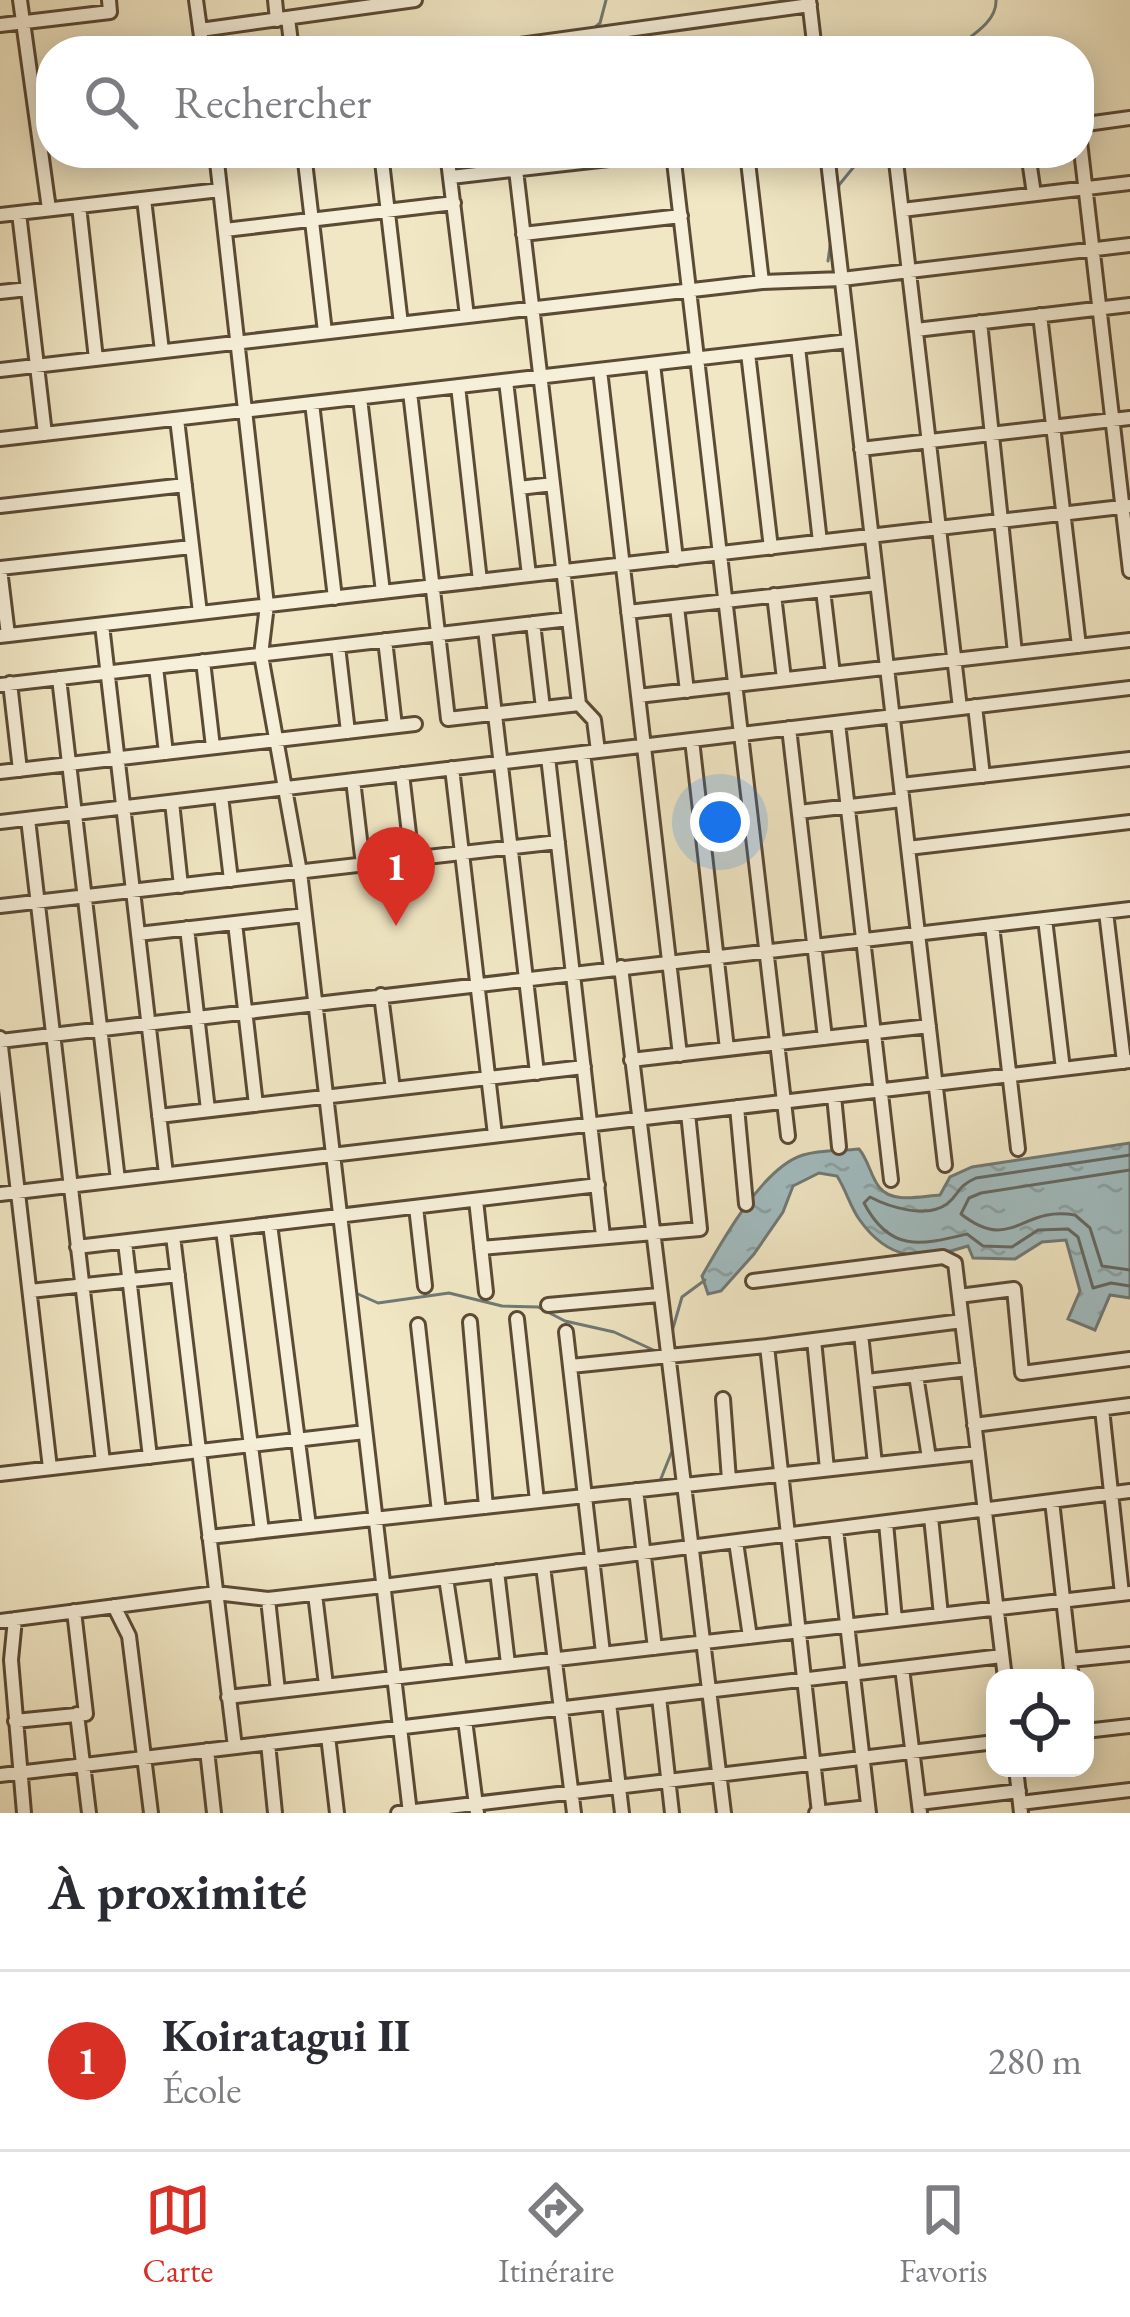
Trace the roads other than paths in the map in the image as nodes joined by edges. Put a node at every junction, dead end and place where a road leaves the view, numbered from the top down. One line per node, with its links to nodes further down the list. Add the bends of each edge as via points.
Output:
1 (20, 0): 9 (street)
2 (109, 0): 9 (street, via 110,12)
3 (196, 0): 11 (street)
4 (274, 0): 8 (street)
5 (415, 0): 7 (street)
6 (809, 2): 14 (street); 15 (street)
7 (338, 5): 8 (street)
8 (282, 19): 11 (street); 13 (street)
9 (23, 22): 10 (street); 16 (street)
10 (0, 25)
11 (200, 31): 12 (street)
12 (201, 36)
13 (287, 36)
14 (577, 36)
15 (813, 36)
16 (36, 88)
17 (1130, 118): 18 (street)
18 (1094, 126)
19 (49, 168): 40 (street)
20 (218, 168): 35 (street)
21 (306, 168): 46 (street)
22 (383, 168): 42 (street)
23 (450, 168): 32 (street)
24 (533, 168): 31 (street)
25 (675, 168): 45 (street)
26 (749, 168): 53 (street)
27 (828, 168): 52 (street)
28 (897, 168): 41 (street)
29 (1030, 168): 36 (street)
30 (1083, 168): 34 (street)
31 (516, 170): 32 (street); 48 (street)
32 (451, 177): 38 (street)
33 (1130, 183): 34 (street)
34 (1085, 188): 36 (street); 50 (street)
35 (220, 190): 37 (street); 47 (street)
36 (1034, 194): 41 (street)
37 (144, 199): 39 (street); 69 (street)
38 (454, 203): 42 (street); 61 (street)
39 (79, 206): 40 (street); 71 (street)
40 (50, 209): 43 (street)
41 (902, 210): 51 (street)
42 (388, 211): 46 (street); 63 (street)
43 (19, 213): 44 (street); 54 (street)
44 (0, 215)
45 (681, 216): 48 (street); 55 (street)
46 (312, 220): 47 (street); 65 (street)
47 (225, 230): 67 (street)
48 (524, 234): 58 (street)
49 (1130, 245): 50 (street)
50 (1093, 250): 51 (street); 59 (street)
51 (909, 271): 52 (street); 64 (street)
52 (842, 279): 53 (street); 66 (street)
53 (762, 282): 55 (street)
54 (28, 289): 56 (street); 74 (street)
55 (689, 290): 58 (street); 72 (street)
56 (0, 292)
57 (1130, 305): 59 (street)
58 (532, 308): 61 (street); 77 (street)
59 (1100, 308): 60 (street); 86 (street)
60 (1040, 315): 62 (street); 87 (street)
61 (467, 316): 63 (street)
62 (980, 322): 64 (street); 89 (street)
63 (401, 323): 65 (street)
64 (916, 330): 91 (street)
65 (325, 332): 67 (street)
66 (849, 341): 68 (street); 92 (street)
67 (238, 342): 69 (street); 83 (street)
68 (798, 347): 70 (street); 102 (street)
69 (162, 351): 71 (street)
70 (748, 353): 72 (street); 104 (street)
71 (96, 358): 74 (street)
72 (697, 359): 73 (street); 105 (street)
73 (653, 364): 76 (street); 106 (street)
74 (37, 365): 75 (street); 88 (street)
75 (0, 370)
76 (600, 370): 77 (street); 107 (street)
77 (540, 377): 78 (street); 94 (street)
78 (506, 381): 79 (street); 95 (street)
79 (458, 386): 80 (street); 112 (street)
80 (410, 392): 81 (street); 114 (street)
81 (360, 398): 82 (street); 116 (street)
82 (312, 403): 83 (street); 118 (street)
83 (246, 411): 84 (street); 120 (street)
84 (177, 418): 88 (street); 93 (street)
85 (1130, 418): 86 (street)
86 (1112, 420): 87 (street); 97 (street)
87 (1053, 427): 89 (street); 98 (street)
88 (45, 434): 90 (street)
89 (992, 434): 91 (street); 99 (street)
90 (0, 439)
91 (928, 441): 92 (street); 100 (street)
92 (861, 449): 101 (street)
93 (185, 484): 96 (street); 103 (street)
94 (553, 484): 95 (street); 110 (street)
95 (519, 488): 111 (street)
96 (0, 506)
97 (1126, 507): 98 (street); 109 (street)
98 (1064, 514): 99 (street); 133 (street)
99 (1001, 521): 100 (street); 134 (street)
100 (939, 528): 101 (street); 136 (street)
101 (872, 536): 102 (street); 113 (street)
102 (820, 542): 104 (street)
103 (191, 547): 108 (street); 123 (street)
104 (771, 548): 105 (street)
105 (720, 554): 106 (street); 119 (street)
106 (676, 559): 107 (street)
107 (623, 565): 110 (street); 122 (street)
108 (0, 568): 129 (street)
109 (1130, 571)
110 (563, 572): 111 (street); 124 (street)
111 (529, 575): 112 (street)
112 (480, 581): 114 (street)
113 (877, 584): 115 (street); 139 (street)
114 (433, 586): 116 (street); 128 (street)
115 (823, 590): 117 (street); 141 (street)
116 (383, 592): 118 (street)
117 (774, 596): 119 (street); 143 (street)
118 (334, 598): 120 (street)
119 (725, 601): 121 (street); 145 (street)
120 (267, 605): 123 (street); 135 (street)
121 (677, 607): 122 (street); 147 (street)
122 (628, 612): 148 (street)
123 (200, 614): 126 (street)
124 (569, 619): 125 (street); 149 (street)
125 (533, 623): 127 (street); 151 (street)
126 (102, 625): 129 (street); 140 (street)
127 (485, 629): 128 (street); 152 (street)
128 (439, 634): 130 (street); 152 (street, via 448,719)
129 (4, 636)
130 (385, 640): 132 (street); 156 (street)
131 (1130, 640): 133 (street)
132 (338, 646): 135 (street); 158 (street)
133 (1079, 646): 134 (street)
134 (1015, 653): 136 (street)
135 (261, 655): 137 (street); 160 (street)
136 (954, 660): 139 (street); 150 (street)
137 (203, 661): 138 (street); 163 (street)
138 (156, 667): 140 (street); 165 (street)
139 (887, 668): 141 (street); 153 (street)
140 (107, 672): 142 (street); 167 (street)
141 (832, 674): 143 (street)
142 (59, 678): 144 (street); 170 (street)
143 (784, 680): 145 (street)
144 (5, 684): 172 (street)
145 (735, 685): 147 (street); 159 (street)
146 (1130, 688): 150 (street)
147 (687, 691): 148 (street)
148 (638, 696): 162 (street)
149 (579, 704): 151 (street); 164 (street, via 594,720)
150 (967, 707): 153 (street); 175 (street)
151 (543, 708): 152 (street)
152 (495, 713): 169 (street)
153 (892, 716): 154 (street); 178 (street)
154 (838, 723): 157 (street); 181 (street)
155 (415, 724): 156 (street)
156 (395, 727): 158 (street)
157 (789, 728): 159 (street); 183 (street)
158 (348, 732): 160 (street)
159 (741, 734): 161 (street); 212 (street)
160 (276, 740): 163 (street); 177 (street)
161 (692, 740): 162 (street); 213 (street)
162 (644, 746): 164 (street); 214 (street)
163 (213, 747): 165 (street)
164 (591, 752): 166 (street); 215 (street)
165 (166, 753): 167 (street)
166 (548, 757): 169 (street); 188 (street)
167 (117, 758): 170 (street); 182 (street)
168 (1130, 759): 175 (street)
169 (501, 763): 171 (street); 189 (street)
170 (69, 764): 172 (street); 184 (street)
171 (452, 768): 174 (street); 191 (street)
172 (20, 770): 173 (street)
173 (0, 772)
174 (402, 774): 176 (street); 192 (street)
175 (983, 776): 178 (street)
176 (353, 780): 177 (street); 193 (street)
177 (286, 788): 179 (street); 194 (street)
178 (901, 793): 181 (street); 190 (street)
179 (221, 796): 180 (street); 195 (street)
180 (172, 802): 182 (street); 196 (street)
181 (848, 806): 183 (street); 210 (street)
182 (123, 807): 184 (street); 197 (street)
183 (799, 812): 211 (street)
184 (75, 813): 185 (street); 198 (street)
185 (28, 819): 186 (street); 199 (street)
186 (0, 822)
187 (1130, 822): 190 (street)
188 (558, 842): 189 (street); 216 (street)
189 (511, 848): 191 (street); 217 (street)
190 (908, 848): 208 (street)
191 (462, 854): 192 (street); 218 (street)
192 (412, 859): 193 (street)
193 (363, 865): 194 (street)
194 (300, 872): 195 (street); 203 (street)
195 (231, 880): 196 (street)
196 (182, 886): 197 (street)
197 (133, 891): 198 (street); 209 (street)
198 (85, 897): 199 (street); 225 (street)
199 (37, 902): 200 (street); 227 (street)
200 (0, 906)
201 (1130, 909): 202 (street)
202 (1106, 912): 204 (street); 234 (street)
203 (305, 915): 205 (street); 220 (street)
204 (1046, 919): 206 (street); 236 (street)
205 (235, 923): 207 (street); 221 (street)
206 (992, 925): 208 (street); 238 (street)
207 (187, 928): 209 (street); 222 (street)
208 (918, 933): 210 (street); 224 (street)
209 (138, 934): 223 (street)
210 (863, 940): 211 (street); 226 (street)
211 (814, 945): 212 (street); 228 (street)
212 (766, 951): 213 (street); 230 (street)
213 (717, 956): 214 (street); 231 (street)
214 (669, 962): 215 (street); 232 (street)
215 (616, 968): 216 (street); 233 (street)
216 (573, 973): 217 (street); 235 (street)
217 (526, 978): 218 (street); 237 (street)
218 (477, 984): 219 (street); 239 (street)
219 (381, 995): 220 (street); 241 (street)
220 (315, 1003): 221 (street); 244 (street)
221 (246, 1011): 222 (street); 246 (street)
222 (197, 1017): 223 (street); 248 (street)
223 (148, 1023): 225 (street); 250 (street)
224 (928, 1026): 226 (street); 240 (street)
225 (100, 1029): 227 (street); 260 (street)
226 (874, 1034): 228 (street); 242 (street)
227 (53, 1035): 229 (street); 262 (street)
228 (825, 1038): 230 (street)
229 (0, 1040): 264 (street)
230 (777, 1043): 231 (street); 245 (street)
231 (728, 1049): 232 (street)
232 (680, 1054): 233 (street)
233 (632, 1060): 251 (street)
234 (1127, 1061): 236 (street)
235 (584, 1067): 237 (street); 252 (street)
236 (1063, 1069): 238 (street)
237 (537, 1072): 239 (street)
238 (1009, 1075): 240 (street); 256 (street)
239 (488, 1078): 241 (street); 253 (street)
240 (935, 1084): 242 (street); 258 (street)
241 (393, 1089): 244 (street)
242 (880, 1090): 243 (street); 261 (street)
243 (834, 1096): 245 (street); 255 (street)
244 (326, 1097): 246 (street); 257 (street)
245 (784, 1102): 247 (street); 254 (street)
246 (256, 1105): 248 (street)
247 (737, 1107): 249 (street); 267 (street)
248 (208, 1110): 250 (street)
249 (688, 1113): 251 (street); 272 (street, via 700,1228)
250 (159, 1116): 259 (street)
251 (639, 1118): 252 (street); 272 (street)
252 (590, 1124): 253 (street); 263 (street)
253 (495, 1135): 257 (street)
254 (788, 1136)
255 (839, 1147)
256 (1018, 1149)
257 (332, 1154): 259 (street); 269 (street)
258 (945, 1165)
259 (166, 1174): 260 (street)
260 (118, 1180): 262 (street)
261 (891, 1180)
262 (70, 1185): 264 (street); 276 (street)
263 (598, 1185): 266 (street); 273 (street)
264 (18, 1191): 265 (street); 283 (street)
265 (0, 1193)
266 (476, 1200): 268 (street); 277 (street)
267 (746, 1204)
268 (416, 1207): 269 (street); 282 (street)
269 (340, 1216): 270 (street); 306 (street)
270 (270, 1225): 271 (street); 307 (street)
271 (223, 1230): 274 (street); 308 (street)
272 (653, 1232): 273 (street); 285 (street)
273 (604, 1235): 277 (street)
274 (173, 1236): 275 (street); 278 (street)
275 (125, 1242): 276 (street); 279 (street)
276 (77, 1247): 281 (street)
277 (481, 1248): 284 (street)
278 (178, 1275): 279 (street); 309 (street)
279 (131, 1280): 281 (street); 311 (street)
280 (753, 1281): 286 (street, via 944,1257 955,1263)
281 (82, 1286): 283 (street); 313 (street)
282 (425, 1286)
283 (30, 1291): 315 (street)
284 (486, 1292)
285 (659, 1294): 287 (street); 296 (street)
286 (959, 1296): 289 (street); 297 (street, via 1014,1289 1022,1373)
287 (548, 1305)
288 (517, 1319): 325 (street)
289 (962, 1321): 293 (street); 299 (street)
290 (470, 1322): 327 (street)
291 (418, 1325): 329 (street)
292 (566, 1332): 298 (street)
293 (861, 1334): 294 (street); 301 (street)
294 (814, 1340): 295 (street); 316 (street)
295 (767, 1346): 296 (street); 318 (street)
296 (667, 1356): 298 (street); 320 (street)
297 (1130, 1359)
298 (571, 1366): 324 (street)
299 (968, 1369): 300 (street); 305 (street)
300 (916, 1376): 301 (street); 312 (street)
301 (867, 1381): 314 (street)
302 (723, 1399): 319 (street)
303 (1130, 1405): 304 (street)
304 (1102, 1408): 305 (street); 323 (street)
305 (974, 1425): 310 (street)
306 (365, 1432): 307 (street); 331 (street)
307 (298, 1440): 308 (street); 333 (street)
308 (250, 1445): 309 (street); 335 (street)
309 (199, 1451): 311 (street); 337 (street)
310 (978, 1453): 312 (street); 328 (street)
311 (150, 1457): 313 (street)
312 (928, 1458): 314 (street)
313 (103, 1462): 315 (street)
314 (874, 1464): 316 (street)
315 (50, 1468): 317 (street)
316 (827, 1469): 318 (street)
317 (0, 1474)
318 (779, 1474): 319 (street); 336 (street)
319 (729, 1480): 320 (street)
320 (684, 1485): 321 (street); 339 (street)
321 (636, 1490): 324 (street); 340 (street)
322 (1130, 1491): 323 (street)
323 (1111, 1493): 326 (street); 347 (street)
324 (588, 1496): 325 (street); 341 (street)
325 (537, 1501): 327 (street)
326 (1052, 1501): 328 (street); 350 (street)
327 (486, 1507): 329 (street)
328 (985, 1510): 330 (street); 352 (street)
329 (439, 1512): 331 (street)
330 (931, 1517): 332 (street); 354 (street)
331 (375, 1519): 333 (street); 345 (street)
332 (886, 1523): 334 (street); 356 (street)
333 (309, 1526): 335 (street)
334 (836, 1529): 336 (street); 358 (street)
335 (262, 1531): 337 (street)
336 (788, 1535): 338 (street); 359 (street)
337 (209, 1537): 346 (street)
338 (736, 1542): 339 (street); 360 (street)
339 (692, 1548): 340 (street); 361 (street)
340 (644, 1554): 341 (street); 362 (street)
341 (595, 1561): 342 (street); 363 (street)
342 (543, 1566): 343 (street); 366 (street)
343 (497, 1571): 344 (street); 368 (street)
344 (446, 1578): 345 (street); 372 (street)
345 (383, 1586): 348 (street); 374 (street)
346 (216, 1593): 349 (street); 351 (street); 379 (street)
347 (1126, 1593): 350 (street)
348 (316, 1594): 349 (street); 376 (street)
349 (268, 1599): 377 (street)
350 (1063, 1601): 352 (street); 367 (street)
351 (114, 1606): 353 (street); 395 (street, via 129,1636)
352 (997, 1608): 354 (street); 365 (street)
353 (74, 1611): 355 (street); 383 (street, via 86,1714)
354 (941, 1615): 356 (street)
355 (16, 1618): 357 (street); 384 (street)
356 (895, 1620): 358 (street)
357 (0, 1621)
358 (848, 1625): 359 (street); 373 (street)
359 (801, 1631): 360 (street); 375 (street)
360 (750, 1636): 361 (street)
361 (703, 1642): 362 (street); 378 (street)
362 (655, 1648): 363 (street)
363 (603, 1654): 366 (street)
364 (1130, 1654): 367 (street)
365 (1002, 1656): 369 (street); 370 (street)
366 (555, 1659): 368 (street); 382 (street)
367 (1070, 1660): 371 (street)
368 (508, 1664): 372 (street)
369 (902, 1668): 373 (street); 394 (street)
370 (1004, 1669)
371 (1071, 1669)
372 (460, 1670): 374 (street)
373 (853, 1674): 375 (street); 396 (street)
374 (394, 1678): 376 (street); 387 (street)
375 (805, 1679): 378 (street); 397 (street)
376 (326, 1685): 377 (street)
377 (278, 1691): 379 (street)
378 (708, 1691): 380 (street); 401 (street)
379 (229, 1696): 392 (street)
380 (659, 1696): 381 (street); 402 (street)
381 (609, 1702): 382 (street); 403 (street)
382 (561, 1708): 385 (street); 405 (street)
383 (77, 1714): 384 (street); 398 (street)
384 (15, 1720): 399 (street)
385 (465, 1720): 387 (street); 408 (street)
386 (1130, 1726): 388 (street)
387 (400, 1727): 389 (street); 411 (street)
388 (1094, 1730)
389 (328, 1736): 390 (street); 417 (street)
390 (268, 1743): 392 (street); 416 (street)
391 (986, 1743): 394 (street)
392 (235, 1747): 393 (street)
393 (207, 1750): 395 (street); 415 (street)
394 (912, 1752): 396 (street); 409 (street)
395 (144, 1758): 398 (street); 414 (street)
396 (862, 1758): 397 (street); 410 (street)
397 (814, 1763): 401 (street); 423 (street)
398 (83, 1765): 399 (street); 413 (street)
399 (19, 1772): 400 (street); 412 (street)
400 (0, 1775)
401 (719, 1775): 402 (street); 422 (street)
402 (669, 1781): 403 (street); 421 (street)
403 (619, 1787): 405 (street); 420 (street)
404 (1130, 1790): 407 (street)
405 (571, 1792): 408 (street); 419 (street)
406 (967, 1797): 407 (street); 409 (street); 424 (street)
407 (1020, 1802)
408 (476, 1808): 411 (street)
409 (920, 1808)
410 (869, 1810): 423 (street)
411 (410, 1812): 418 (street)
412 (24, 1813)
413 (89, 1813)
414 (151, 1813)
415 (214, 1813)
416 (275, 1813)
417 (337, 1813)
418 (398, 1813)
419 (574, 1813)
420 (622, 1813)
421 (672, 1813)
422 (724, 1813)
423 (818, 1813)
424 (969, 1813)

